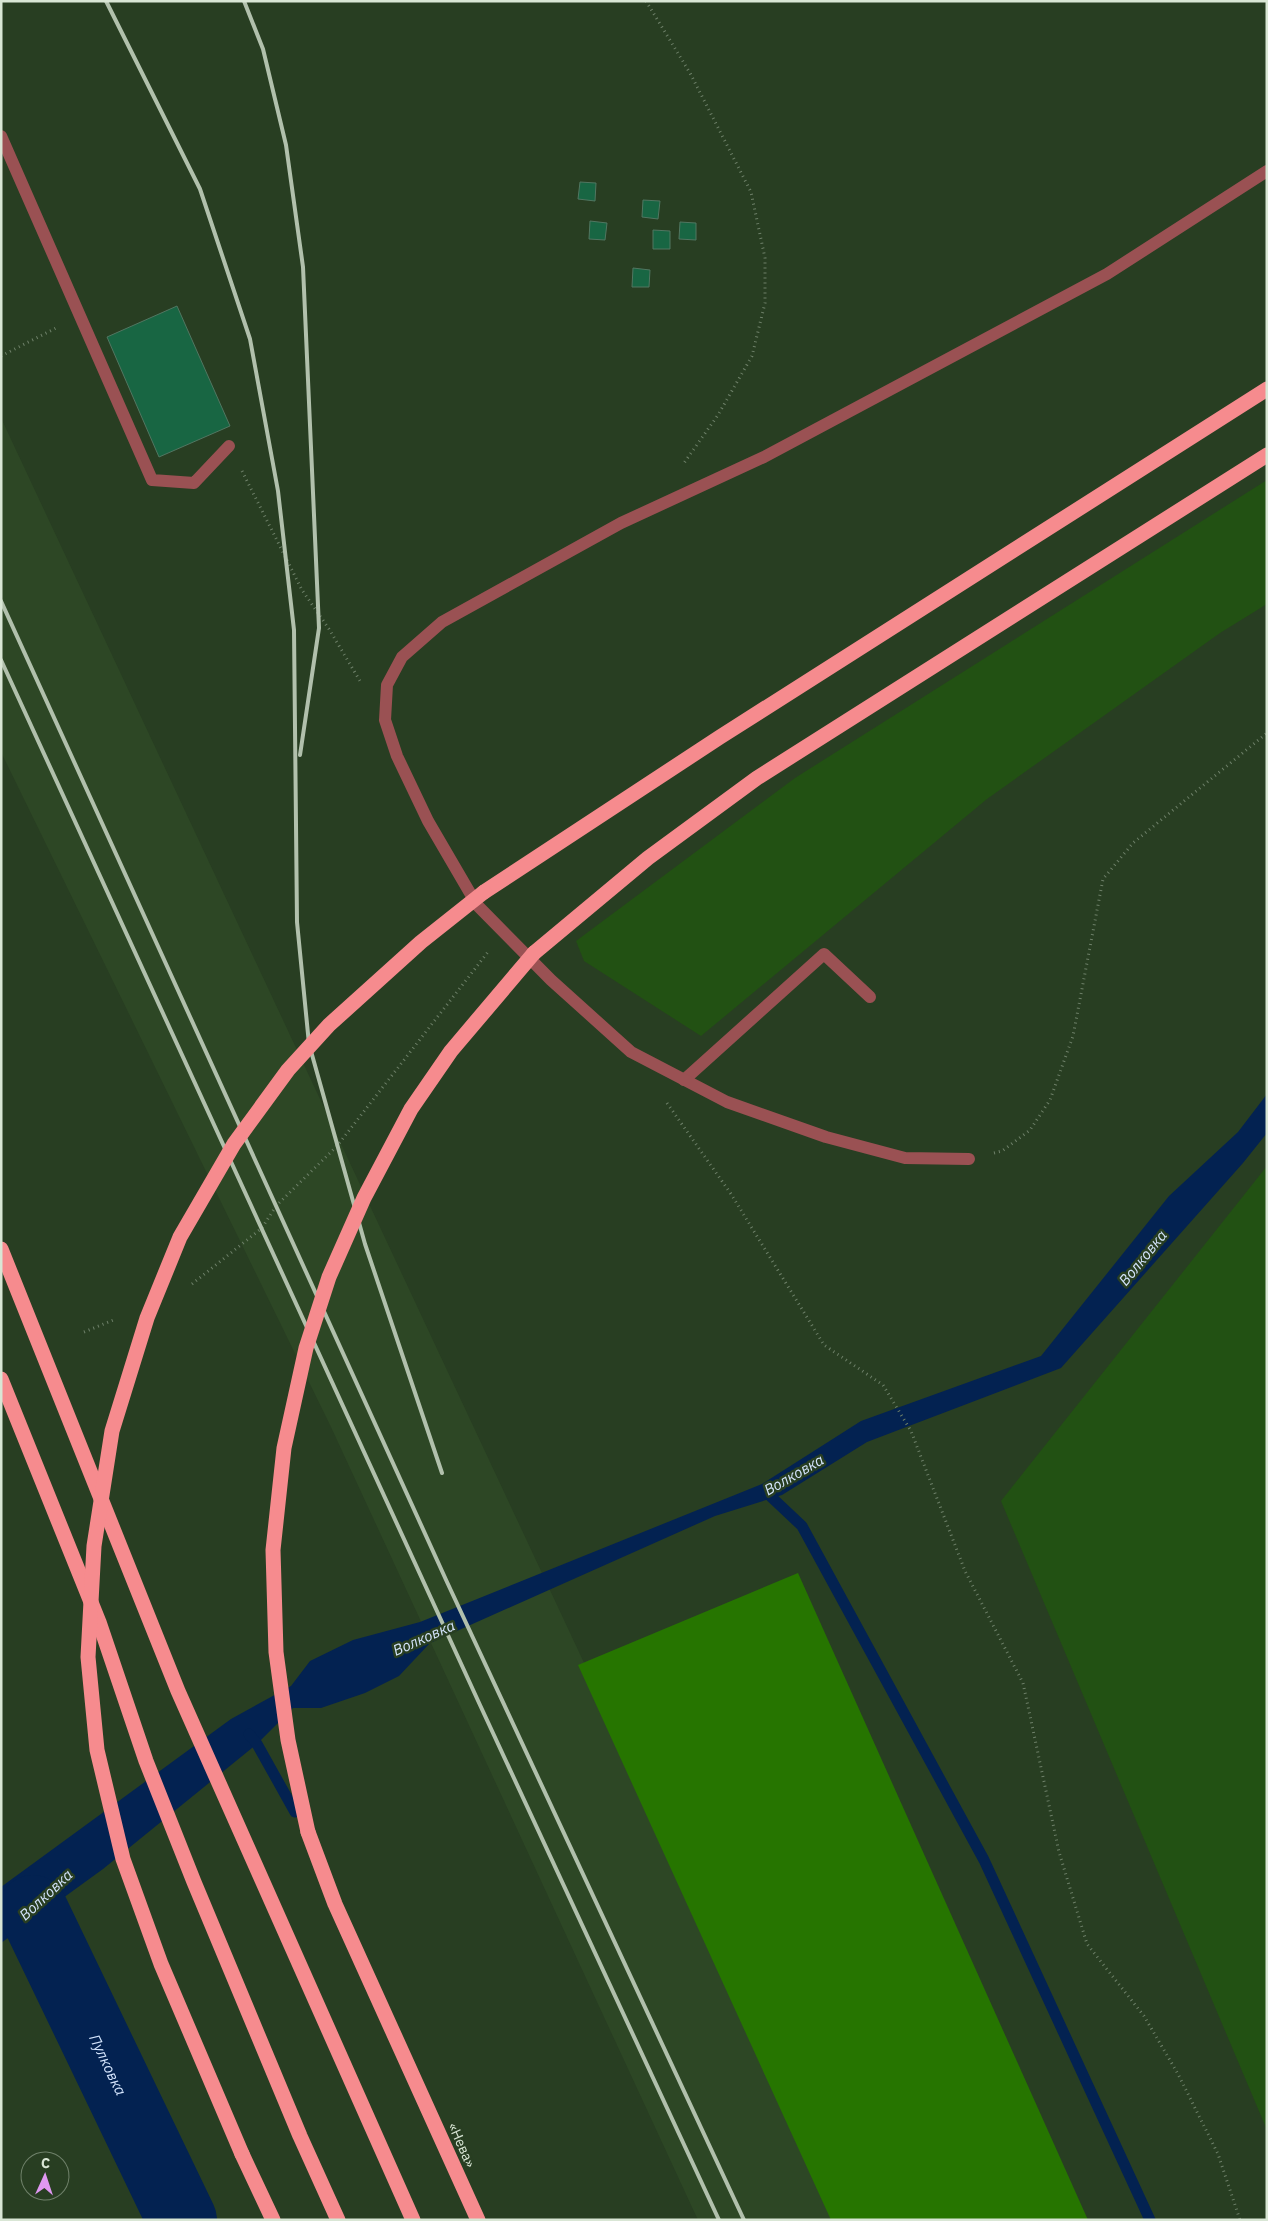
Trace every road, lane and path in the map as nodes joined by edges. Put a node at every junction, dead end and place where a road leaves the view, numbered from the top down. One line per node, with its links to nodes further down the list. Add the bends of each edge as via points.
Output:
1 (646, 1): 9 (path, via 690,73 751,192 765,258 765,303 752,356 718,415)
2 (1, 136): 4 (lane)
3 (1267, 171): 10 (lane, via 1107,274 764,457 621,523 442,622 402,657 387,685)
4 (80, 315): 5 (path); 7 (lane, via 152,480 194,483)
5 (1, 356)
6 (1267, 389): 22 (highway, bridge, via 720,736 484,892 421,942 329,1025 288,1070 234,1144 180,1237 147,1318 112,1431 94,1546 88,1657 98,1750 122,1859 161,1964 242,2154)
7 (229, 446): 10 (path, via 302,590)
8 (1267, 456): 25 (highway, «Нева», bridge, via 757,778 648,858 534,953 451,1051 410,1109 364,1198 329,1277 306,1348 284,1448 273,1550 276,1652 288,1740 308,1832 335,1904)
9 (679, 470)
10 (385, 720): 12 (lane, via 397,756 428,821 477,906)
11 (1267, 733): 16 (path, via 1133,843 1103,879 1073,1036 1050,1100 1030,1130 1002,1151)
12 (503, 932): 14 (lane, via 631,1052); 18 (path, via 337,1146 276,1206 262,1228)
13 (870, 997): 14 (lane, via 824,954)
14 (684, 1080): 16 (lane, via 727,1102 834,1139 905,1158)
15 (664, 1099): 26 (path, via 730,1194 824,1345 883,1384 911,1431 965,1570 1023,1683 1059,1852 1087,1944 1144,2016 1178,2074 1218,2154)
16 (969, 1159)
17 (1, 1250): 24 (highway, via 178,1691)
18 (187, 1288)
19 (119, 1318): 20 (path)
20 (84, 1332)
21 (1, 1379): 23 (highway, via 99,1622 146,1761 300,2136)
22 (274, 2220)
23 (338, 2220)
24 (413, 2220)
25 (478, 2220)
26 (1240, 2220)

